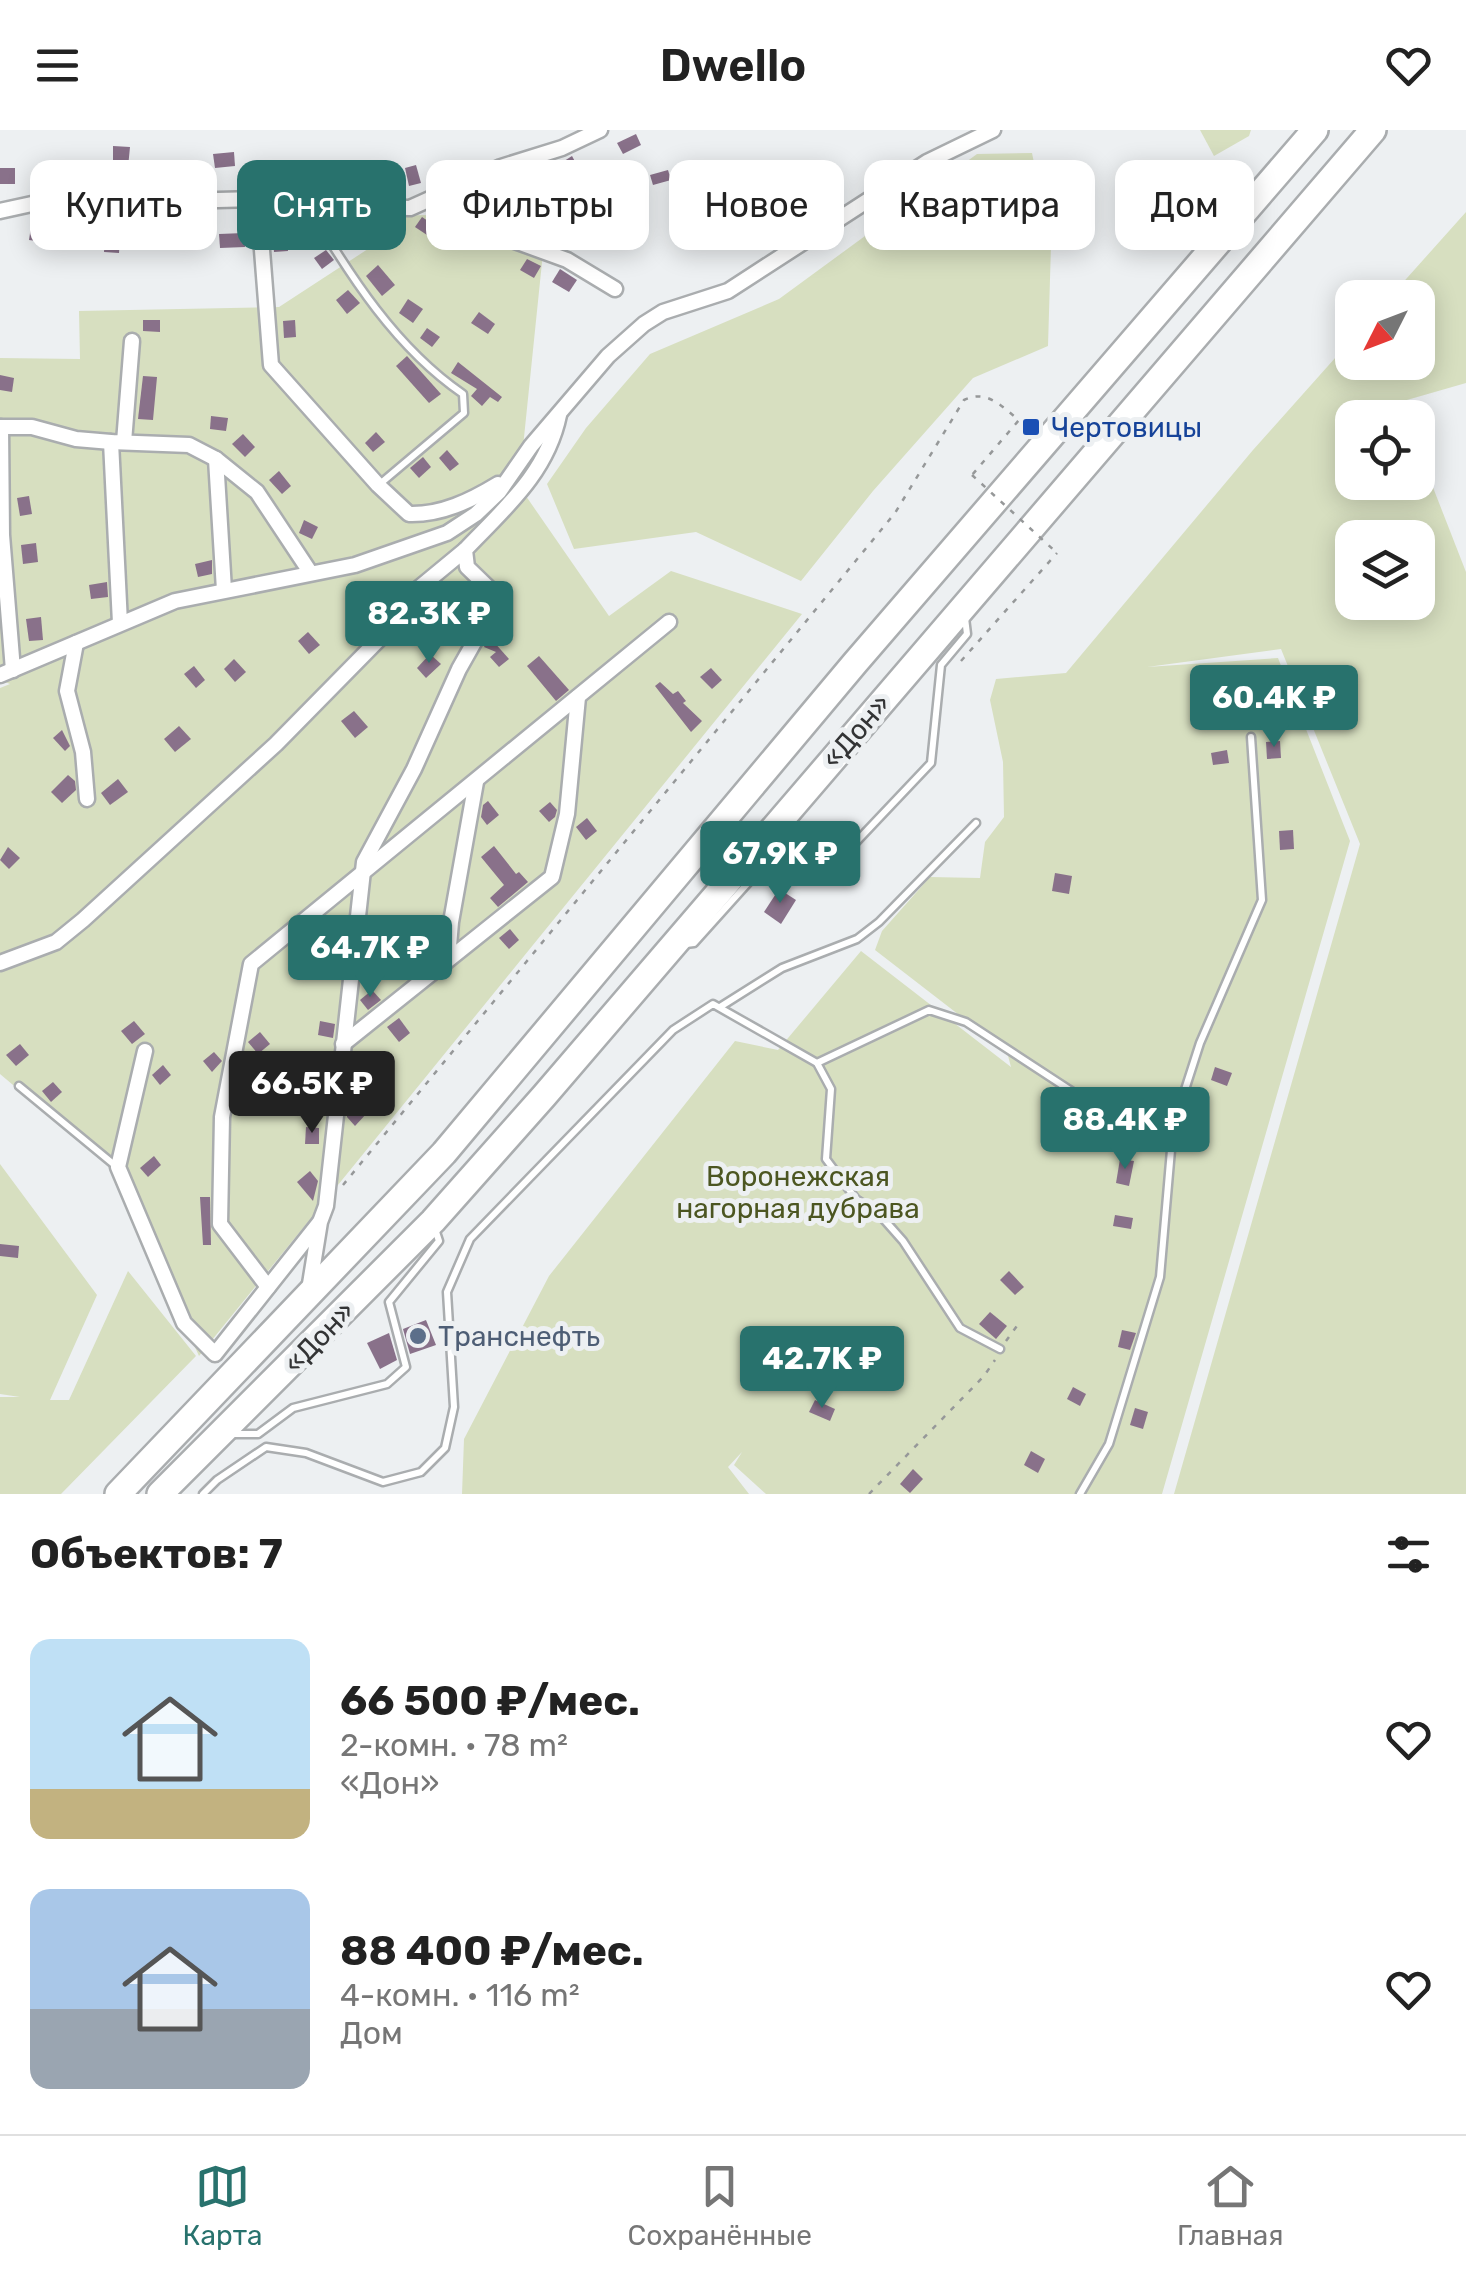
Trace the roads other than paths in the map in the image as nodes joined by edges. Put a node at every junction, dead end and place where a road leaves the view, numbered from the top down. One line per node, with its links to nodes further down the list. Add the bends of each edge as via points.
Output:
1 (600, 130): 5 (street)
2 (994, 130): 13 (street, via 927,162 728,290 644,324)
3 (1315, 130): 46 (highway, «Дон», via 444,1153)
4 (1373, 130): 22 (highway, «Дон»)
5 (526, 160)
6 (237, 200): 7 (street, via 70,199)
7 (0, 211)
8 (262, 250): 18 (street, via 271,365)
9 (337, 250): 18 (lane, via 374,307 464,394 464,413)
10 (540, 250): 11 (street)
11 (615, 289)
12 (132, 341): 15 (street)
13 (559, 414): 17 (street); 19 (street, via 553,444 526,486)
14 (1, 427): 15 (street); 26 (street)
15 (117, 442): 16 (street, via 189,445); 24 (street)
16 (216, 459): 20 (street, via 257,492); 21 (street)
17 (511, 476): 18 (street, via 429,515 409,514); 20 (street, via 476,514 447,533)
18 (378, 485)
19 (465, 550): 32 (street, via 467,567 499,598); 35 (street, via 420,588 393,625 276,744 82,920 56,942)
20 (310, 572): 21 (street)
21 (224, 590): 24 (street, via 174,600)
22 (963, 607): 33 (highway, «Дон»); 33 (lane, via 967,634 942,665 931,763 841,858 756,874 694,942)
23 (669, 622): 27 (street)
24 (120, 623): 25 (street)
25 (76, 643): 26 (street); 30 (street, via 67,691)
26 (6, 672)
27 (578, 697): 29 (street); 34 (street, via 568,814 552,877)
28 (1252, 737): 41 (lane, via 1262,900)
29 (476, 782): 32 (street); 34 (street)
30 (88, 799)
31 (976, 822): 36 (lane, via 857,938 782,968)
32 (362, 875): 37 (street); 45 (street, via 251,964 222,1116 220,1224)
33 (670, 948): 43 (highway, «Дон»)
34 (448, 959): 37 (street)
35 (0, 963)
36 (719, 1008): 39 (lane); 51 (lane, via 713,1004 672,1030 470,1239 447,1292 454,1407 445,1448 421,1472 382,1482 306,1453 266,1447)
37 (342, 1044): 44 (street)
38 (145, 1051): 42 (street)
39 (817, 1063): 41 (lane, via 929,1010 966,1022 1076,1094); 47 (lane, via 832,1088 826,1159 856,1199 903,1240 960,1328)
40 (18, 1086): 42 (lane)
41 (1172, 1127): 52 (lane, via 1160,1277 1110,1444)
42 (118, 1168): 45 (street, via 184,1323 215,1354)
43 (433, 1221): 48 (highway, «Дон»); 48 (lane, via 439,1241 389,1302 406,1366 387,1384 293,1408 258,1434)
44 (320, 1222): 45 (street); 46 (street)
45 (268, 1288)
46 (309, 1293): 49 (highway, «Дон»)
47 (1000, 1349)
48 (224, 1434): 50 (highway, «Дон»)
49 (118, 1494)
50 (160, 1494)
51 (203, 1494)
52 (1080, 1494)

